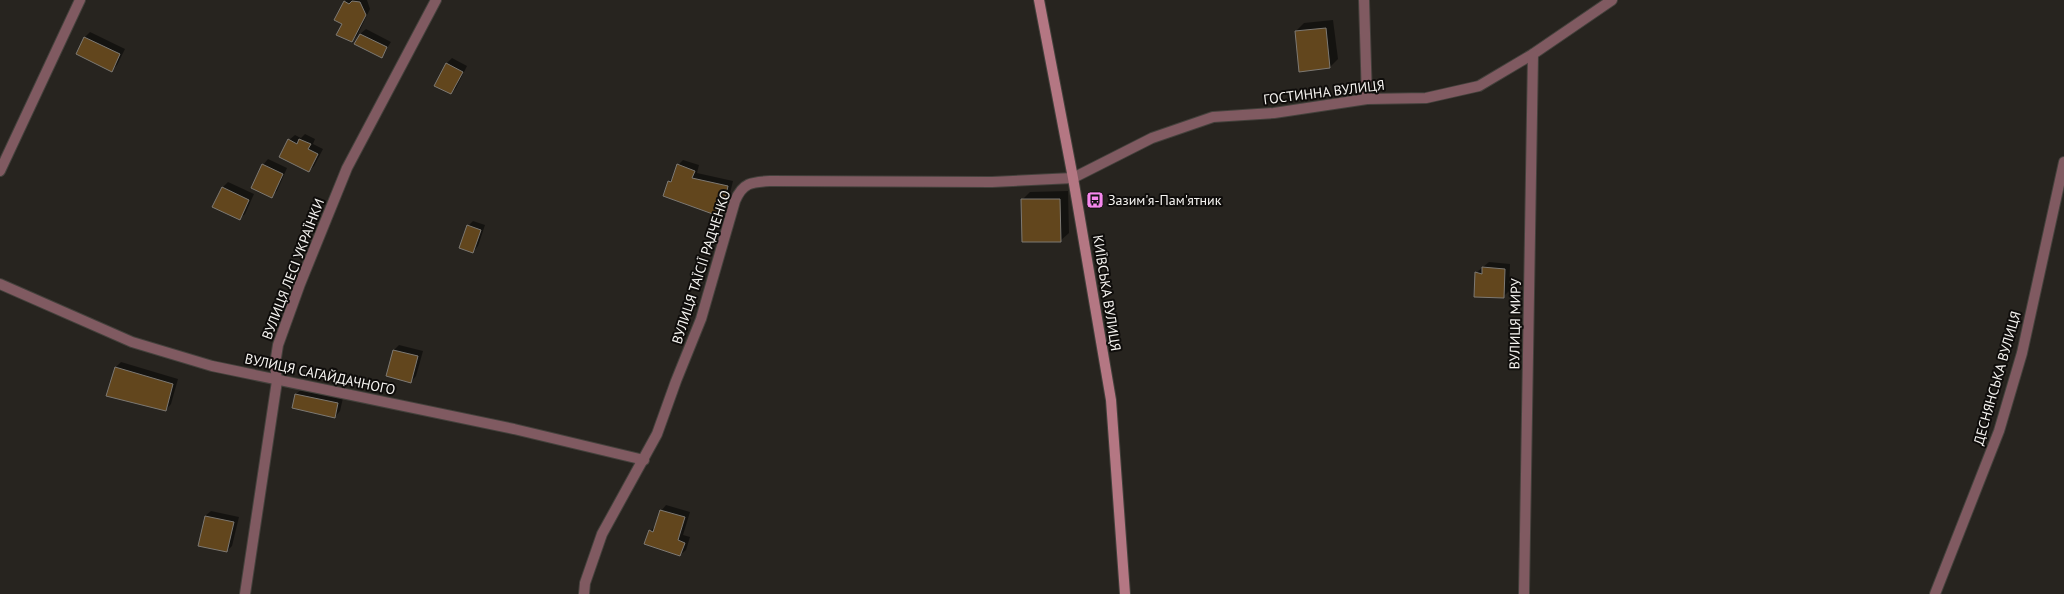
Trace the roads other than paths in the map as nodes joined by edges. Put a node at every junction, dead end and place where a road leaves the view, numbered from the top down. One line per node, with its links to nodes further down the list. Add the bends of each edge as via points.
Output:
1 (80, 0): 9 (street)
2 (436, 0): 12 (street, ВУЛИЦЯ ЛЕСІ УКРАЇНКИ, via 347,168 278,345 275,364)
3 (1039, 0): 10 (street, КИЇВСЬКА ВУЛИЦЯ)
4 (1364, 0): 7 (street)
5 (1612, 0): 6 (street, ГОСТИННА ВУЛИЦЯ)
6 (1533, 54): 7 (street, ГОСТИННА ВУЛИЦЯ, via 1479,86 1426,98); 17 (street, ВУЛИЦЯ МИРУ)
7 (1367, 98): 10 (street, ГОСТИННА ВУЛИЦЯ, via 1274,113 1213,117 1152,138)
8 (2064, 162): 18 (street, ДЕСНЯНСЬКА ВУЛИЦЯ, via 2022,353 1998,431)
9 (0, 171)
10 (1073, 178): 13 (street, ВУЛИЦЯ ТАЇСІЇ РАДЧЕНКО, via 992,182 771,181 755,182 743,187 735,201 701,319); 16 (street, КИЇВСЬКА ВУЛИЦЯ, via 1111,400)
11 (0, 284): 12 (street, ВУЛИЦЯ САГАЙДАЧНОГО, via 132,342 212,366)
12 (277, 381): 13 (street, ВУЛИЦЯ САГАЙДАЧНОГО, via 514,429); 14 (street, ВУЛИЦЯ ЛЕСІ УКРАЇНКИ)
13 (644, 460): 15 (street, ВУЛИЦЯ ТАЇСІЇ РАДЧЕНКО, via 602,534)
14 (245, 594)
15 (584, 594)
16 (1125, 594)
17 (1524, 594)
18 (1935, 594)

